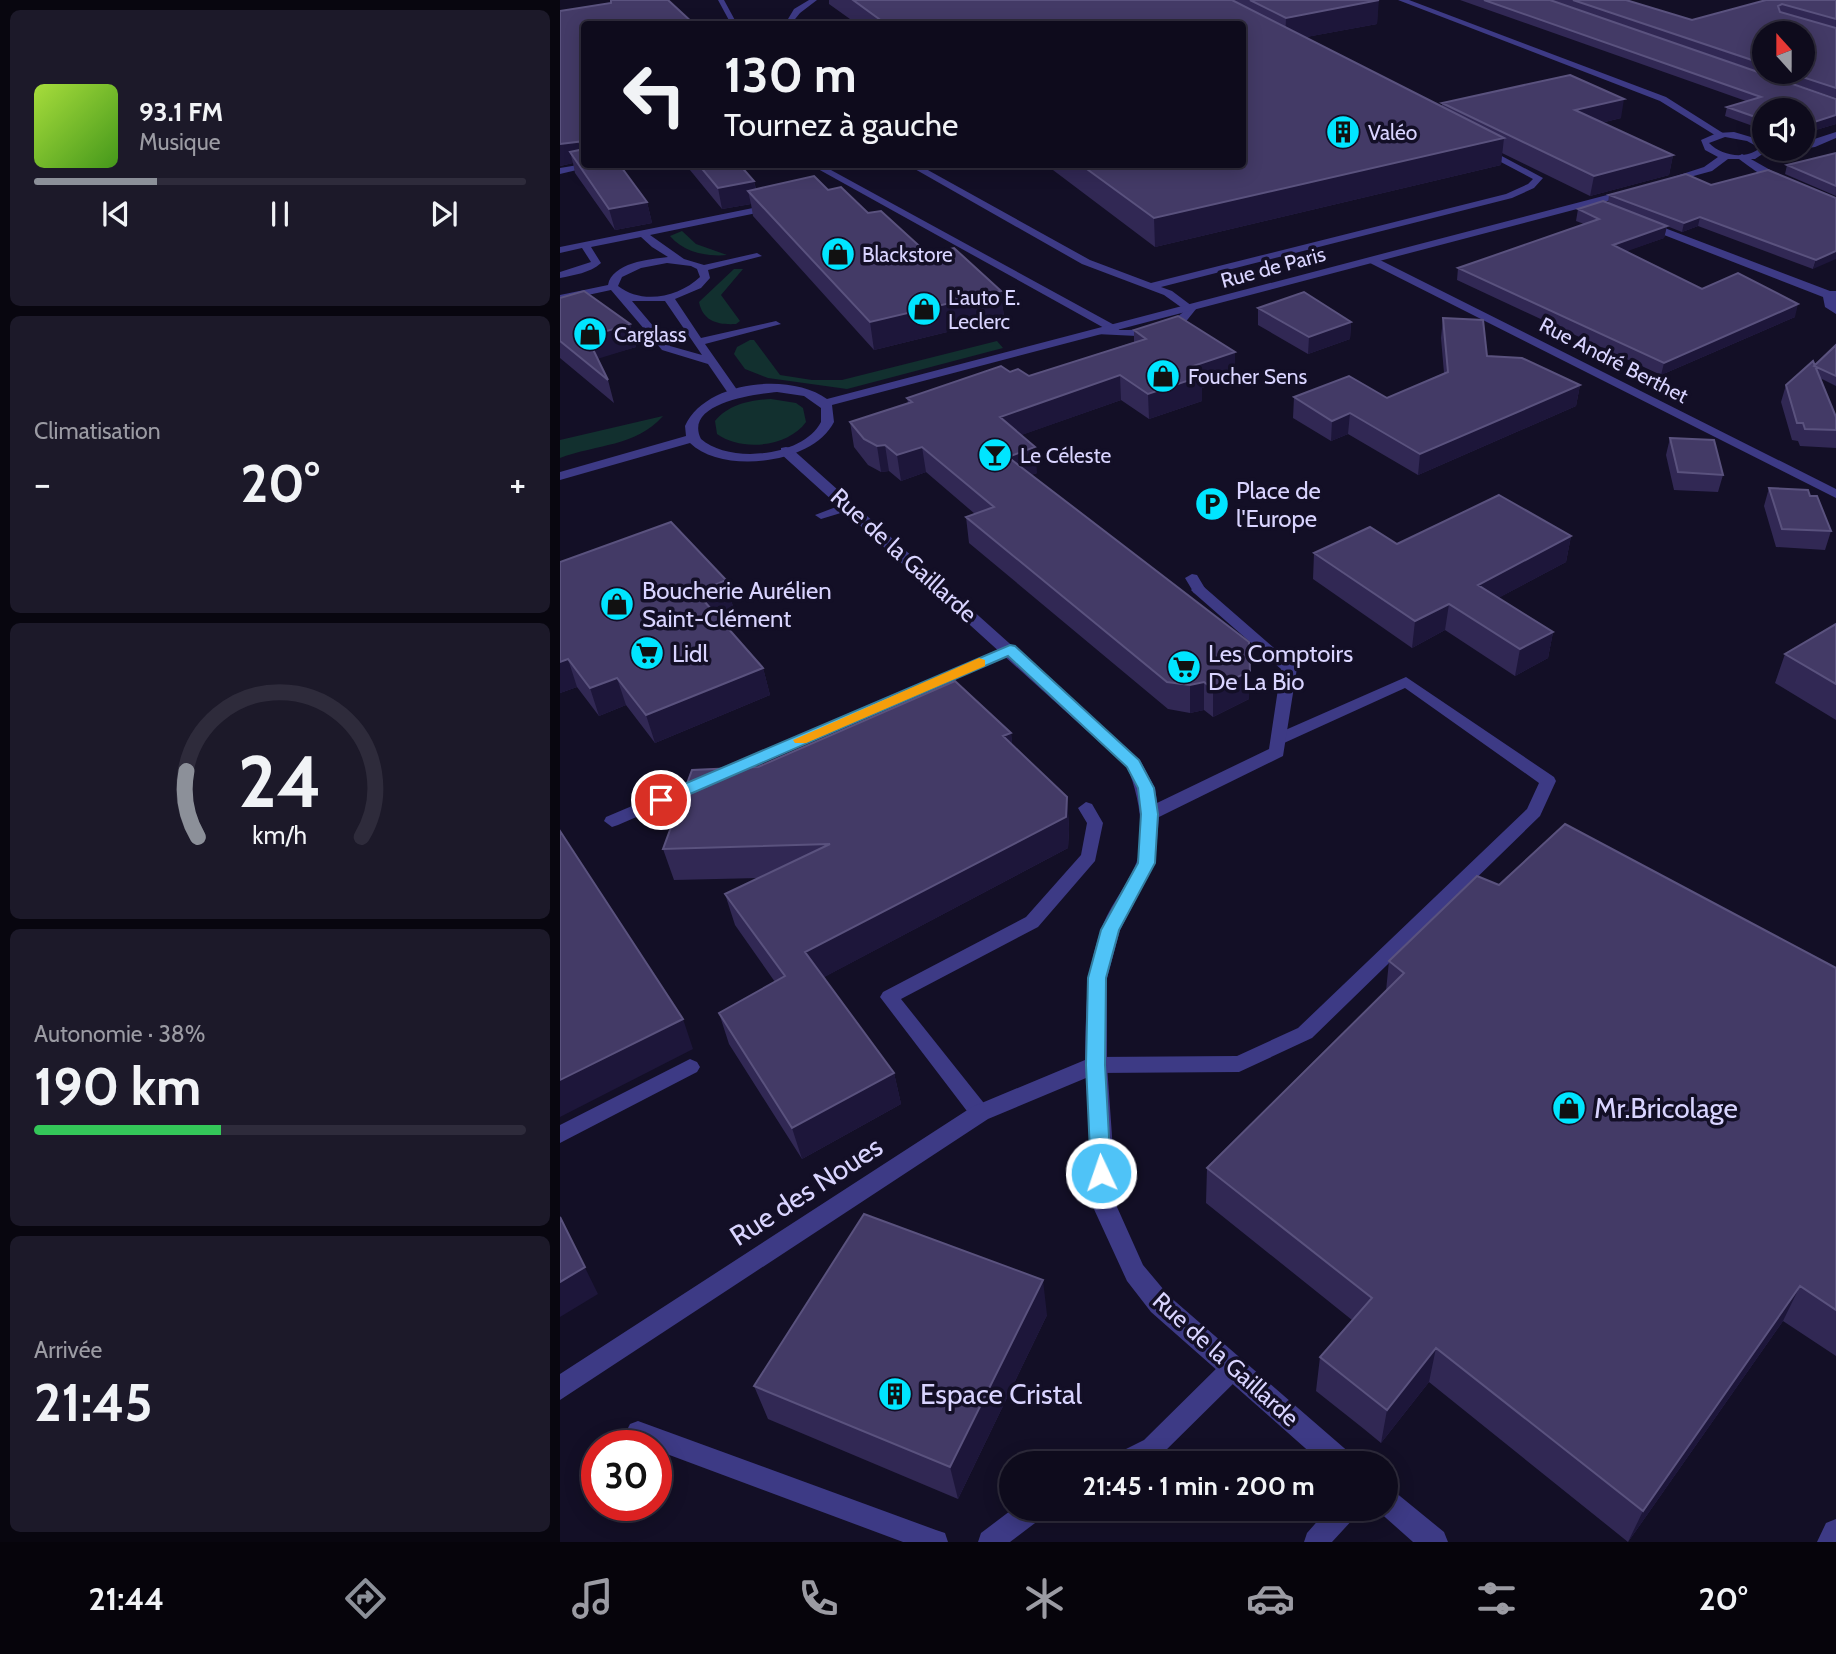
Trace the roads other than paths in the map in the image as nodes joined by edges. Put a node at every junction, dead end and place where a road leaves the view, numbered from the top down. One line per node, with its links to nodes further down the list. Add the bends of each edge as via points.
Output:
1 (721, 0): 4 (lane)
2 (814, 0): 5 (lane)
3 (1402, 0): 6 (street, via 1663,99)
4 (732, 21)
5 (790, 21)
6 (1721, 135): 8 (street); 11 (street, via 1706,139 1704,146)
7 (1836, 135): 9 (street)
8 (1752, 140)
9 (1815, 144)
10 (1476, 146): 32 (lane, via 1538,178 1509,196)
11 (1726, 156): 13 (street); 19 (street, Rue de Paris, via 1708,169)
12 (1752, 156): 13 (street)
13 (1742, 157): 18 (street)
14 (581, 168): 17 (lane)
15 (820, 168): 40 (lane)
16 (917, 168): 32 (lane, via 1086,262)
17 (560, 172)
18 (1793, 185)
19 (1589, 202): 21 (street); 29 (street, Rue de Paris)
20 (768, 208): 23 (lane)
21 (1616, 213)
22 (1628, 218): 34 (street)
23 (643, 233): 24 (lane); 26 (lane); 28 (lane)
24 (584, 245): 25 (lane); 31 (lane, via 596,263)
25 (560, 250)
26 (641, 256): 28 (lane); 33 (lane, via 618,275)
27 (757, 256): 30 (lane)
28 (681, 261): 30 (lane)
29 (1374, 261): 37 (street, Rue de Paris); 49 (street, Rue André Berthet)
30 (702, 268): 35 (lane, via 705,278 700,284)
31 (560, 275)
32 (1151, 286): 37 (lane)
33 (617, 290): 35 (lane, via 640,299); 36 (lane); 43 (lane, via 666,348)
34 (1833, 295): 38 (street, via 1829,304)
35 (668, 297): 42 (lane)
36 (560, 298)
37 (1191, 309): 40 (street, Rue de Paris); 41 (lane, via 1180,322 1133,334)
38 (1836, 310)
39 (776, 324): 42 (lane)
40 (1114, 329): 41 (street, Rue de Paris)
41 (1100, 332): 45 (street, Rue de Paris)
42 (698, 342): 43 (lane)
43 (711, 361): 44 (lane)
44 (734, 394): 45 (street, via 777,388 797,390); 46 (street, via 702,409 693,419)
45 (825, 403): 47 (street, via 829,423 821,434)
46 (692, 439): 47 (street, via 702,448 729,456); 48 (street)
47 (786, 452): 50 (street, Rue de la Gaillarde)
48 (560, 476)
49 (1836, 494)
50 (849, 506): 51 (lane); 53 (street, Rue de la Gaillarde)
51 (821, 515)
52 (1196, 584): 54 (street, via 1289,668)
53 (1010, 650): 56 (street, Rue de la Gaillarde, via 1134,764 1146,788); 57 (lane)
54 (1279, 739): 56 (street, via 1277,752); 58 (lane, via 1406,682 1548,781 1534,812 1304,1033 1239,1064)
55 (1086, 808): 60 (lane, via 1095,823 1089,857 1032,922 889,997)
56 (1150, 814): 58 (street, Rue de la Gaillarde, via 1146,863 1110,930 1097,978)
57 (612, 821)
58 (1096, 1065): 60 (street, Rue des Noues); 62 (street, Rue de la Gaillarde, via 1105,1207 1118,1240 1135,1273 1160,1304)
59 (690, 1067): 61 (lane)
60 (980, 1113): 63 (street, Rue des Noues)
61 (560, 1135)
62 (1233, 1368): 65 (lane); 66 (street, Rue de la Gaillarde)
63 (560, 1388)
64 (672, 1445): 71 (lane)
65 (1146, 1451)
66 (1328, 1451)
67 (1398, 1511): 74 (street)
68 (1017, 1521): 72 (lane)
69 (1335, 1521): 73 (lane)
70 (1836, 1533): 75 (street)
71 (936, 1542)
72 (990, 1542)
73 (1316, 1542)
74 (1434, 1542)
75 (1831, 1542)

